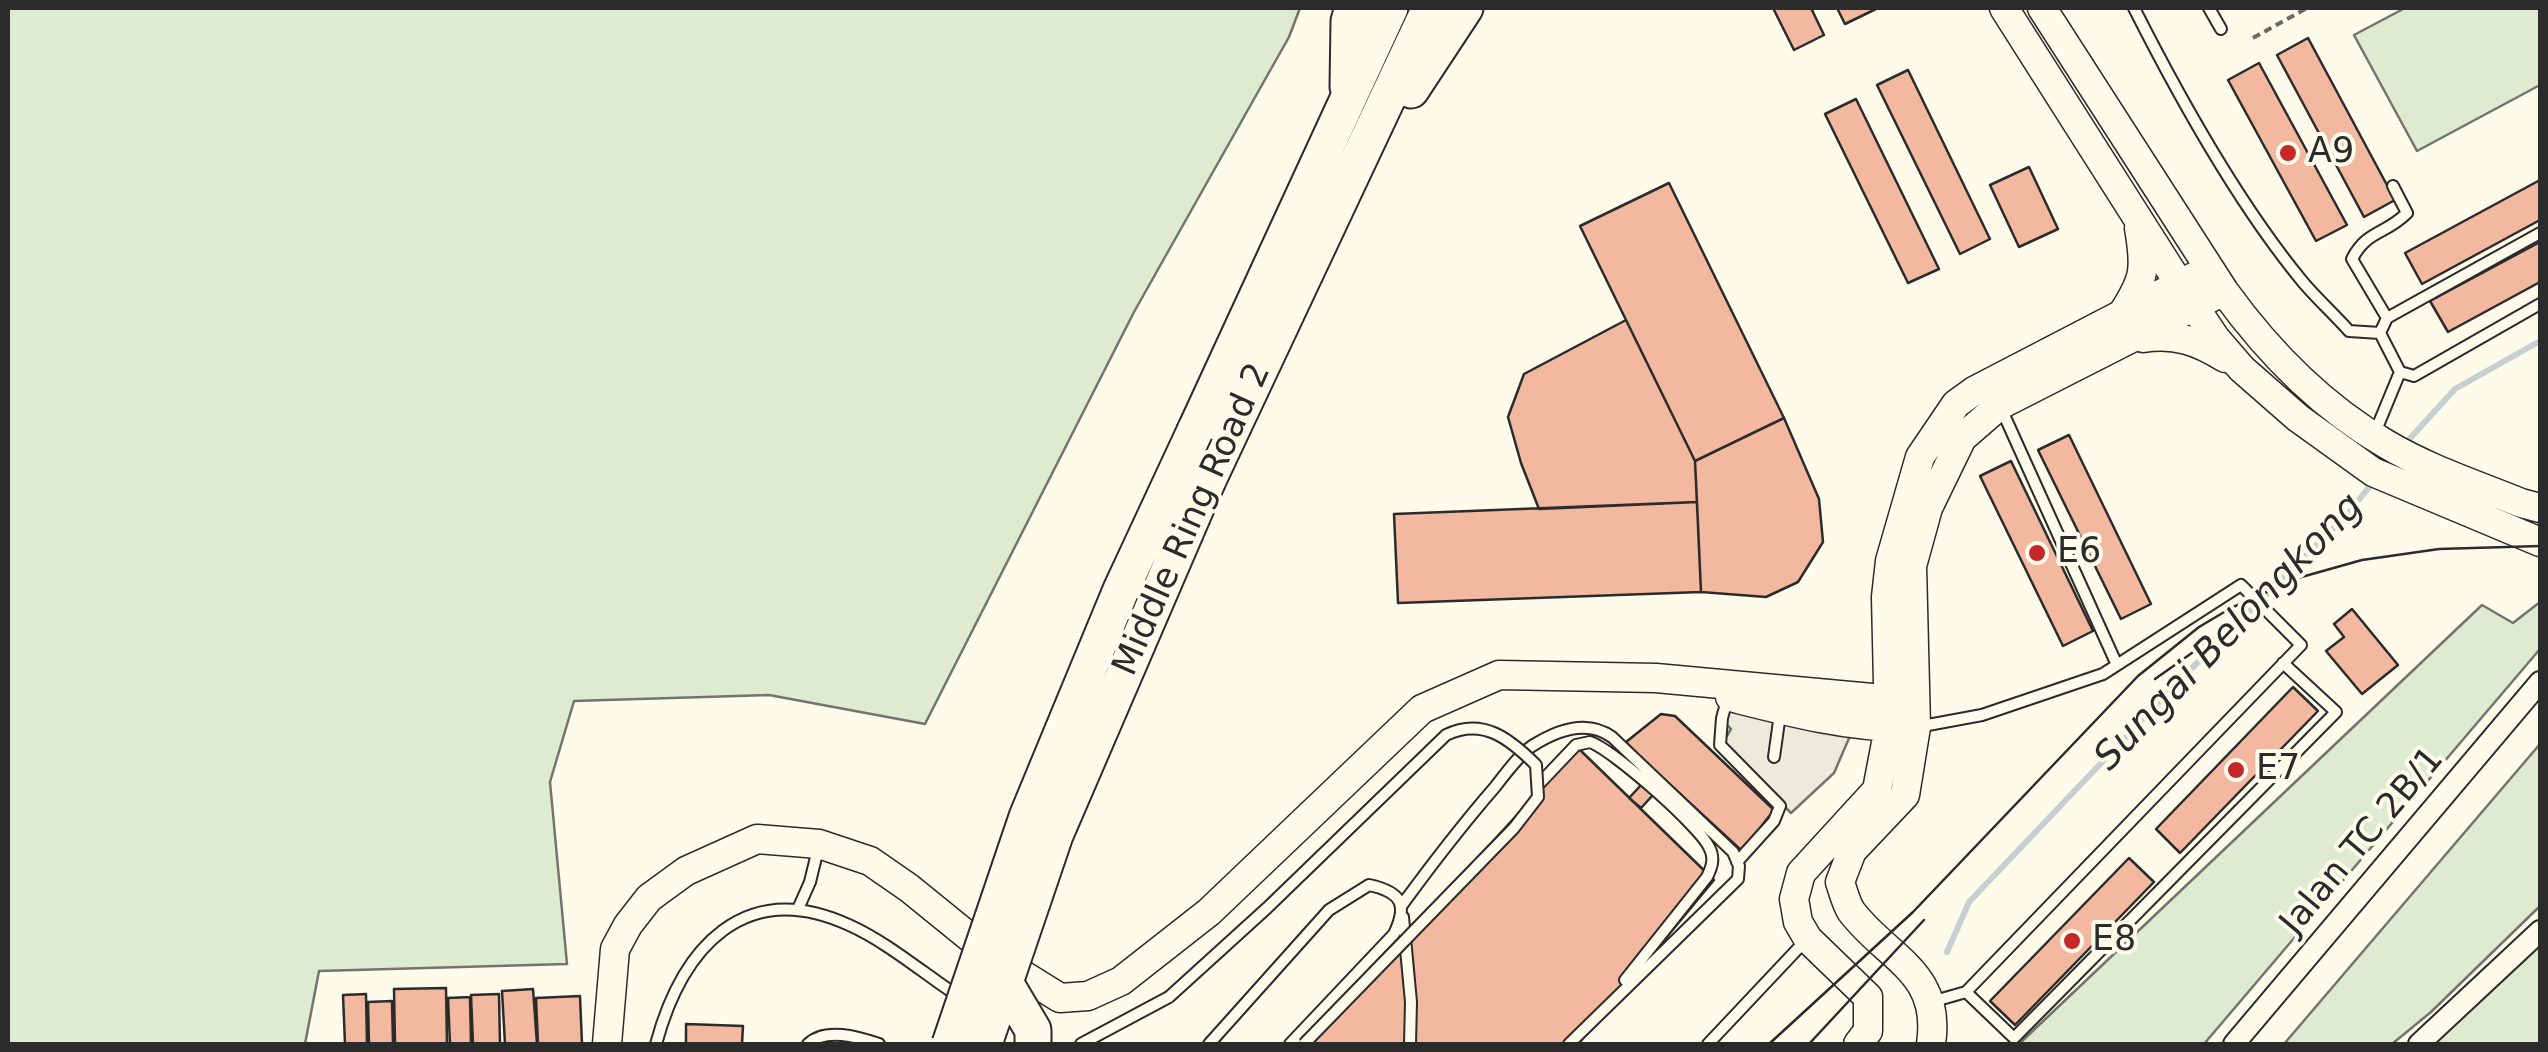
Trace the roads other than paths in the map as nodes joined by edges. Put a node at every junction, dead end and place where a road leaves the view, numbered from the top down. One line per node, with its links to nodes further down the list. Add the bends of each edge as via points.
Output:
1 (1354, 8): 10 (highway)
2 (1390, 8): 10 (highway, Middle Ring Road 2)
3 (1430, 8): 12 (highway, Middle Ring Road 2)
4 (1465, 8): 12 (highway)
5 (2004, 8): 13 (street)
6 (2042, 8): 15 (street)
7 (2134, 8): 20 (lane, via 2168,76 2303,282 2350,331)
8 (2208, 8): 9 (lane)
9 (2221, 29)
10 (1348, 98): 52 (highway, Middle Ring Road 2, bridge, via 1040,784)
11 (2392, 186): 18 (lane, via 2407,213 2362,240 2352,259)
12 (1342, 196): 42 (highway, Middle Ring Road 2, bridge, via 1208,480 1055,835)
13 (2138, 216): 16 (street); 19 (street, via 2143,282)
14 (2540, 233): 18 (lane)
15 (2217, 280): 16 (street); 25 (street, via 2290,371)
16 (2188, 296): 19 (street); 21 (street)
17 (2540, 304): 22 (lane, via 2414,376)
18 (2387, 318): 20 (lane)
19 (2125, 330): 21 (street, via 2187,339); 23 (street); 24 (street, via 1974,391)
20 (2380, 333): 22 (lane)
21 (2242, 369): 27 (street, via 2384,478)
22 (2400, 372): 25 (lane)
23 (2000, 405): 24 (street); 29 (lane)
24 (1965, 415): 33 (street, via 1912,566)
25 (2391, 446): 26 (street)
26 (2540, 508)
27 (2540, 542)
28 (2283, 663): 29 (lane, via 2300,644 2241,585); 43 (lane); 43 (lane, via 2336,712 2014,1038)
29 (2117, 665): 33 (lane, via 1982,715)
30 (2540, 682): 62 (street, Jalan TC 2B/1)
31 (1730, 690): 32 (street); 36 (street, via 1656,678 1500,675 1422,709 1209,912 1121,982 1088,996 1060,998 994,957 870,861); 37 (lane, via 1719,742 1780,806)
32 (1782, 699): 33 (street); 34 (lane)
33 (1902, 714): 41 (street, via 1877,790 1801,873 1794,899); 44 (street, via 1912,767 1905,795 1852,851 1840,882 1850,910 1915,972)
34 (1774, 757)
35 (1539, 784): 45 (lane, via 1576,745 1590,742 1623,762 1709,844 1712,866 1700,887); 53 (lane, bridge, via 1536,765 1500,733 1461,728 1446,735 1169,996); 56 (lane, bridge, via 1538,797 1514,828)
36 (819, 844): 38 (lane); 48 (street, via 757,839 686,870 649,898 615,949)
37 (1738, 862): 39 (lane, via 1612,738 1583,726 1529,748 1451,837); 45 (lane, via 1738,879)
38 (798, 908): 47 (lane, via 852,926); 49 (lane, via 732,921 701,950 668,1004)
39 (1403, 910): 54 (lane, via 1393,894 1370,885 1329,910); 55 (lane, via 1394,934); 57 (lane)
40 (2540, 931): 63 (street)
41 (1808, 939): 59 (lane); 60 (street, via 1868,997 1868,1031)
42 (1004, 981): 47 (highway, Middle Ring Road 2, bridge); 47 (highway, bridge, via 1032,1030)
43 (1966, 992): 44 (lane)
44 (1931, 1002): 61 (street)
45 (1606, 1005): 58 (lane)
46 (855, 1040): 50 (lane, via 814,1038); 51 (lane)
47 (1017, 1040)
48 (607, 1044)
49 (656, 1044)
50 (808, 1044)
51 (879, 1044)
52 (950, 1044)
53 (1081, 1044)
54 (1209, 1044)
55 (1290, 1044)
56 (1304, 1044)
57 (1410, 1044)
58 (1569, 1044)
59 (1708, 1044)
60 (1858, 1044)
61 (1932, 1044)
62 (2234, 1044)
63 (2419, 1044)

